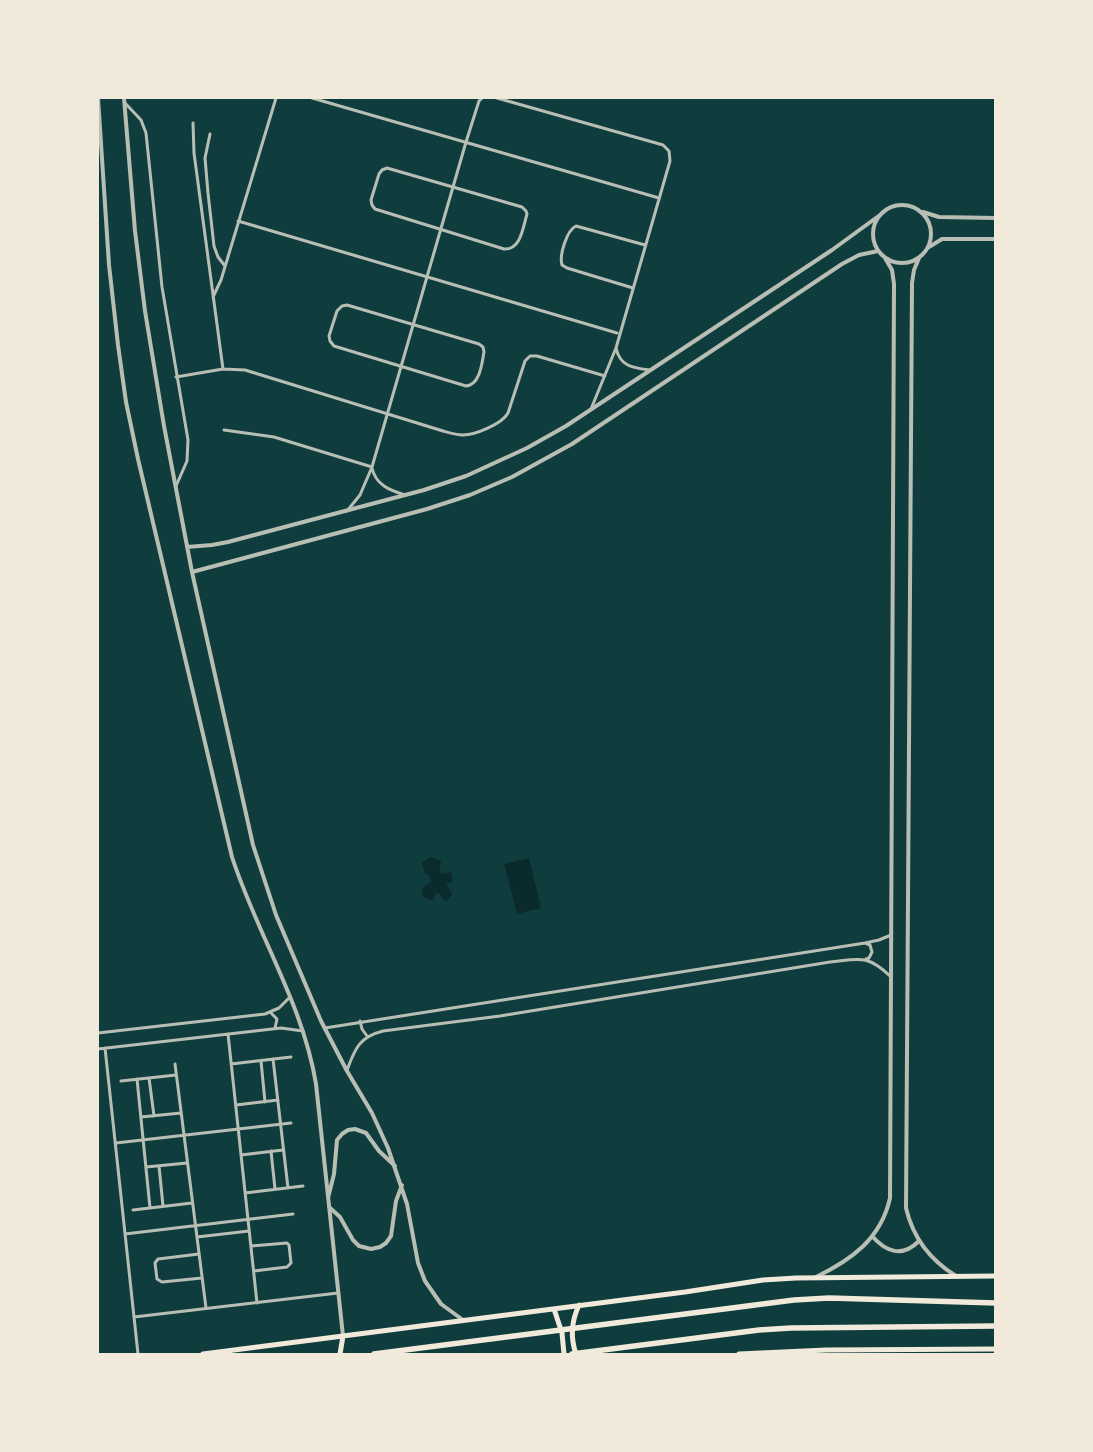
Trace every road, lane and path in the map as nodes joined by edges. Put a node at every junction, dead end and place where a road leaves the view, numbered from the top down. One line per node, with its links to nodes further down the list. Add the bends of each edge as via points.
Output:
1 (98, 98): 48 (street, via 110,274 132,431 227,839 248,903)
2 (276, 98): 15 (street)
3 (312, 98): 9 (street)
4 (482, 98): 9 (street, via 478,101)
5 (497, 98): 11 (street, via 662,145 670,157)
6 (124, 100): 34 (street, via 145,128 162,287); 39 (street, via 141,279)
7 (193, 123): 26 (street)
8 (210, 134): 23 (street, via 205,158 214,246)
9 (466, 142): 10 (street); 11 (street)
10 (452, 187): 16 (street); 16 (street, via 389,169 378,174 371,200 375,209); 16 (street, via 522,207 526,216 518,242 509,249)
11 (659, 198): 18 (street)
12 (921, 211): 13 (street, via 900,204); 14 (street, via 938,217); 19 (street, via 932,231)
13 (880, 215): 20 (street, via 873,229); 32 (street)
14 (996, 218)
15 (238, 221): 23 (street); 24 (street)
16 (440, 229): 24 (street)
17 (996, 239): 19 (street, via 942,239)
18 (645, 245): 25 (street); 25 (street, via 576,226 569,232 561,258 562,265 567,268)
19 (929, 246): 22 (street)
20 (878, 251): 21 (street); 43 (street, via 859,255 842,264 572,444 512,477 427,509)
21 (885, 258): 22 (street, via 898,263); 44 (street, via 892,270 894,284)
22 (920, 258): 106 (street, via 912,283 906,1198 908,1216)
23 (225, 266): 26 (street)
24 (427, 276): 27 (street); 28 (street)
25 (633, 288): 29 (street)
26 (213, 297): 31 (street)
27 (413, 324): 30 (street); 30 (street, via 481,346 484,354 477,380 472,386 466,386); 30 (street, via 344,305 336,311 330,342 336,347)
28 (618, 333)
29 (616, 348): 32 (street, via 626,365); 33 (street)
30 (401, 366): 36 (street)
31 (223, 369): 34 (street); 36 (street, via 252,372)
32 (650, 370): 35 (street)
33 (604, 376): 35 (street); 36 (street, via 530,356 525,362 507,416 479,432 466,435)
34 (176, 377): 39 (street, via 188,451 186,465)
35 (592, 409): 40 (street, via 547,438 507,458)
36 (387, 413): 38 (street)
37 (224, 430): 38 (street, via 274,437)
38 (372, 467): 40 (street, via 380,484); 41 (street, via 360,495)
39 (176, 487): 42 (street)
40 (405, 495): 41 (street)
41 (346, 511): 42 (street, via 220,544)
42 (187, 547): 43 (street)
43 (192, 572): 51 (street, via 260,867 276,915)
44 (891, 935): 45 (street); 47 (street)
45 (865, 943): 46 (street, via 870,945 872,952); 50 (street)
46 (865, 959): 47 (street, via 876,963); 56 (street, via 383,1031)
47 (890, 976): 104 (street, via 890,1198 887,1212)
48 (290, 997): 49 (street); 53 (street)
49 (270, 1012): 52 (street, via 277,1019); 54 (street)
50 (360, 1021): 51 (street); 56 (street)
51 (324, 1028): 64 (street)
52 (275, 1029): 53 (street); 55 (street)
53 (304, 1032): 93 (street, via 316,1084)
54 (98, 1033)
55 (228, 1034): 57 (street); 63 (street)
56 (368, 1036): 64 (street, via 356,1049)
57 (105, 1048): 58 (street); 80 (street)
58 (98, 1049)
59 (291, 1057): 60 (street)
60 (273, 1059): 61 (street); 69 (street)
61 (261, 1061): 63 (street); 70 (street)
62 (175, 1064): 65 (street)
63 (232, 1064): 71 (street)
64 (347, 1071): 86 (street, via 372,1113)
65 (176, 1075): 66 (street); 72 (street)
66 (149, 1078): 67 (street); 73 (street)
67 (136, 1079): 68 (street); 74 (street)
68 (121, 1081)
69 (278, 1100): 70 (street); 76 (street)
70 (265, 1102): 71 (street)
71 (236, 1105): 77 (street)
72 (181, 1113): 73 (street); 78 (street)
73 (154, 1116): 74 (street)
74 (141, 1118): 79 (street)
75 (291, 1123): 76 (street)
76 (281, 1125): 77 (street); 81 (street)
77 (238, 1129): 78 (street); 83 (street)
78 (184, 1135): 79 (street); 84 (street)
79 (143, 1140): 80 (street); 87 (street)
80 (116, 1143): 103 (street)
81 (283, 1150): 82 (street); 90 (street)
82 (271, 1152): 83 (street); 91 (street)
83 (241, 1155): 92 (street)
84 (187, 1163): 85 (street); 94 (street)
85 (159, 1166): 87 (street); 95 (street)
86 (395, 1166): 88 (street); 93 (street, via 366,1133 355,1129 344,1132 336,1144)
87 (146, 1167): 96 (street)
88 (402, 1185): 97 (street, via 391,1236 380,1247 367,1249 356,1243 344,1223); 121 (street, via 418,1264 425,1281 441,1304)
89 (303, 1186): 90 (street)
90 (288, 1188): 91 (street)
91 (275, 1189): 92 (street)
92 (245, 1193): 100 (street)
93 (328, 1200): 97 (street)
94 (192, 1203): 95 (street); 101 (street)
95 (163, 1206): 96 (street)
96 (150, 1208): 98 (street)
97 (329, 1208): 114 (street)
98 (133, 1210)
99 (293, 1214): 100 (street)
100 (248, 1219): 101 (street); 102 (street)
101 (195, 1225): 103 (street); 105 (street)
102 (250, 1231): 105 (street); 107 (street)
103 (125, 1234): 120 (street)
104 (872, 1236): 106 (street, via 884,1247 896,1251 909,1249); 113 (street, via 844,1262)
105 (197, 1237): 108 (street)
106 (919, 1241): 110 (street, via 932,1257)
107 (251, 1246): 109 (street); 109 (street, via 289,1245 291,1263 287,1267)
108 (199, 1254): 112 (street); 112 (street, via 158,1259 155,1263 157,1279 162,1282)
109 (254, 1271): 115 (street)
110 (956, 1276): 111 (main road); 113 (main road)
111 (996, 1276)
112 (202, 1278): 118 (street)
113 (813, 1278): 117 (main road, via 764,1280)
114 (338, 1293): 115 (street); 123 (street)
115 (257, 1303): 118 (street)
116 (996, 1303): 130 (highway, via 812,1299)
117 (579, 1306): 119 (main road); 133 (main road, via 572,1326)
118 (206, 1308): 120 (street)
119 (554, 1309): 121 (main road); 131 (main road, via 562,1333)
120 (134, 1317): 126 (street)
121 (463, 1320): 123 (main road)
122 (996, 1326): 132 (highway, via 759,1330)
123 (343, 1336): 124 (main road); 129 (main road)
124 (246, 1348): 127 (main road); 128 (main road)
125 (996, 1349): 134 (main road)
126 (138, 1354)
127 (203, 1354)
128 (242, 1354)
129 (340, 1354)
130 (374, 1354)
131 (564, 1354)
132 (572, 1354)
133 (576, 1354)
134 (739, 1354)

